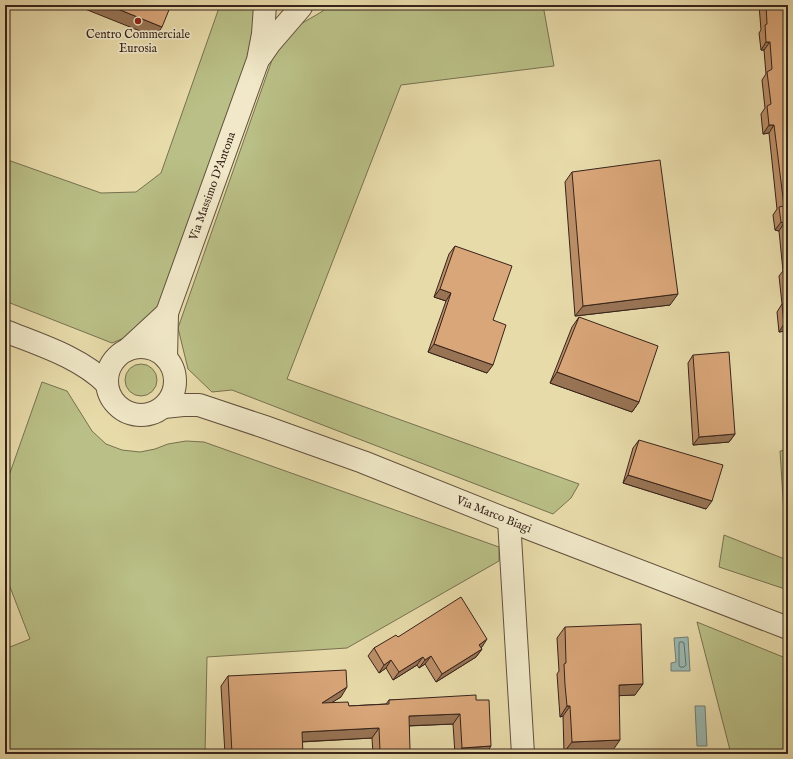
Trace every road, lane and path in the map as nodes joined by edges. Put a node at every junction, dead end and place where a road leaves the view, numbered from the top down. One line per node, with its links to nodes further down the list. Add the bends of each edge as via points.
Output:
1 (266, 5): 3 (street, Via Massimo D'Antona, via 264,34)
2 (296, 6): 3 (street, Via Massimo D'Antona)
3 (258, 60): 4 (street, Via Massimo D'Antona)
4 (166, 313): 6 (street); 7 (street)
5 (5, 331): 8 (street)
6 (121, 356): 7 (street, via 138,347 158,351); 8 (street, via 96,364); 9 (street, via 108,372)
7 (166, 358): 10 (street, via 172,366)
8 (72, 359): 9 (street, via 98,375)
9 (107, 384): 12 (street, via 110,394 124,411 144,415 155,413)
10 (175, 384): 11 (street, Via Marco Biagi); 12 (street, via 174,393)
11 (199, 405): 12 (street, Via Marco Biagi); 13 (street, Via Marco Biagi, via 363,462)
12 (164, 407)
13 (509, 520): 14 (street, Via Marco Biagi); 15 (street)
14 (788, 628)
15 (523, 754)

